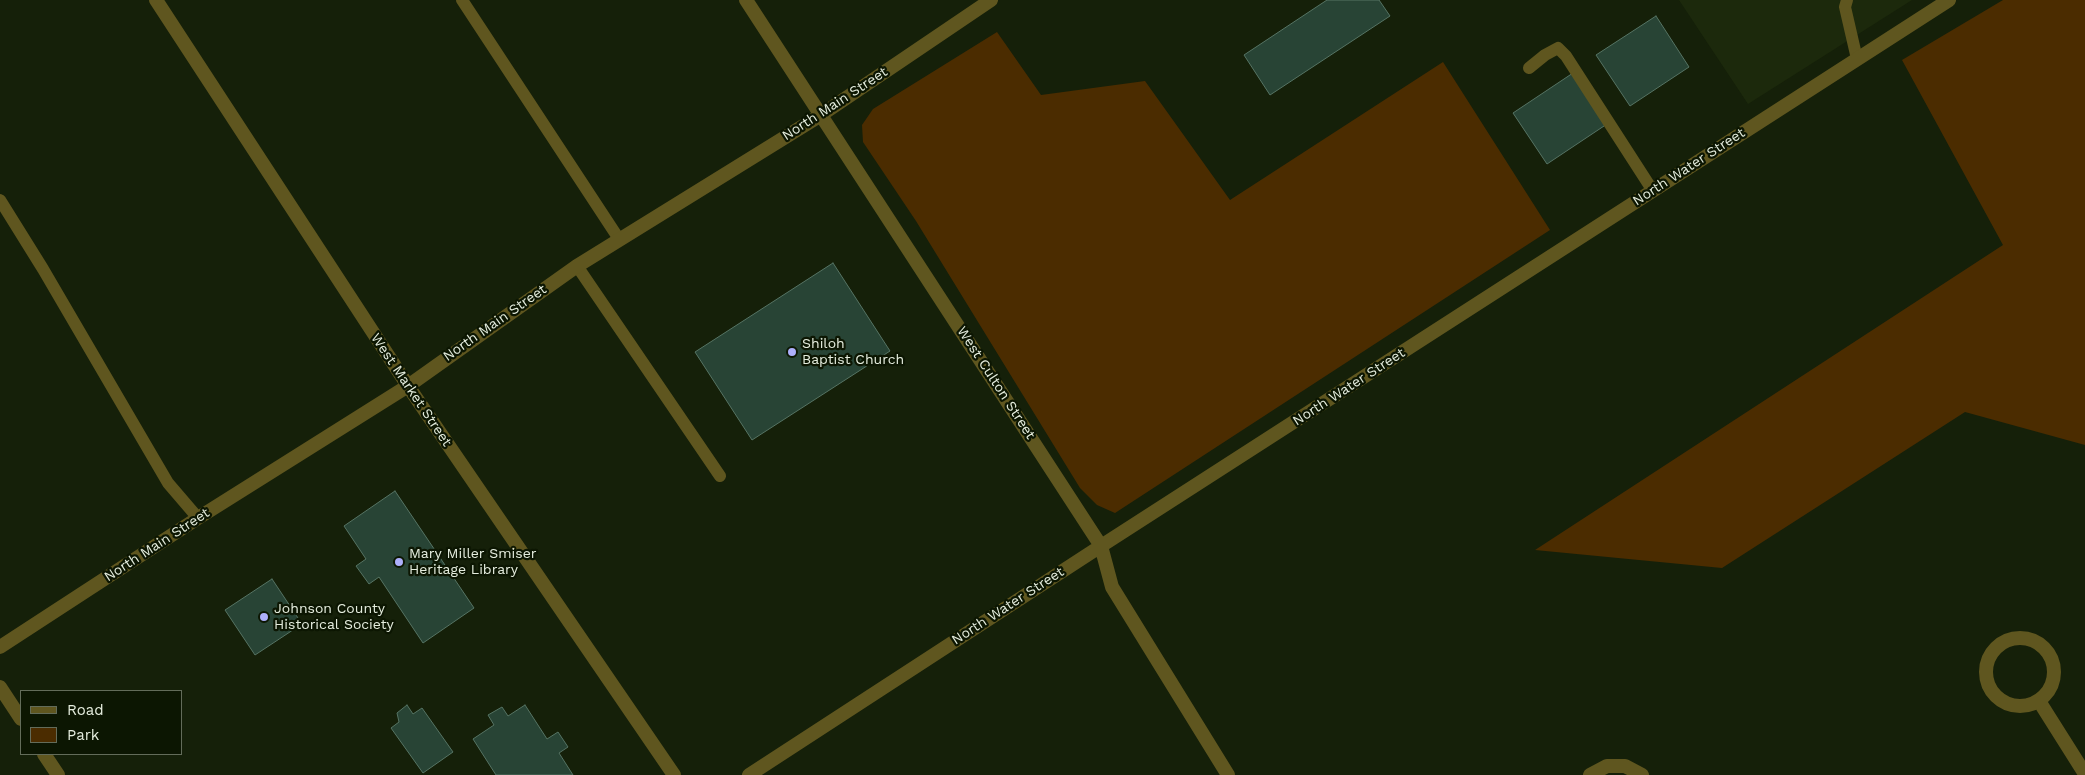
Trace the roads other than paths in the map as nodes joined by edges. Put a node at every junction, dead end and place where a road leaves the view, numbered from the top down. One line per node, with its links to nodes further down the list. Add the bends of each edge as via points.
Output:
1 (156, 0): 14 (street, West Market Street)
2 (462, 0): 12 (lane)
3 (746, 0): 9 (street, West Culton Street)
4 (991, 0): 9 (street, North Main Street)
5 (1847, 0): 7 (lane, via 1845,7)
6 (1941, 2): 7 (street, North Water Street)
7 (1857, 59): 10 (street, North Water Street)
8 (1529, 68): 10 (lane, via 1558,48)
9 (821, 115): 12 (street, North Main Street); 17 (street, West Culton Street)
10 (1653, 191): 17 (street, North Water Street)
11 (0, 200): 16 (lane, via 168,483)
12 (619, 239): 13 (street, North Main Street)
13 (576, 266): 14 (street, North Main Street); 15 (lane)
14 (408, 386): 16 (street, North Main Street); 25 (street, West Market Street)
15 (720, 476)
16 (198, 518): 18 (street, North Main Street)
17 (1101, 546): 26 (street, North Water Street); 27 (street, West Culton Street, via 1112,587)
18 (0, 647)
19 (0, 687): 21 (street)
20 (2039, 702): 20 (street, via 2054,680 2054,666 2049,654 2040,644 2027,639 2014,638 2002,643 1992,652 1987,665 1986,678 1991,690 2000,700 2013,706); 23 (street)
21 (20, 717)
22 (45, 755): 24 (street)
23 (2085, 774)
24 (58, 775)
25 (674, 775)
26 (750, 775)
27 (1228, 775)
28 (1590, 775): 29 (street, via 1607,766 1625,766)
29 (1642, 775)

